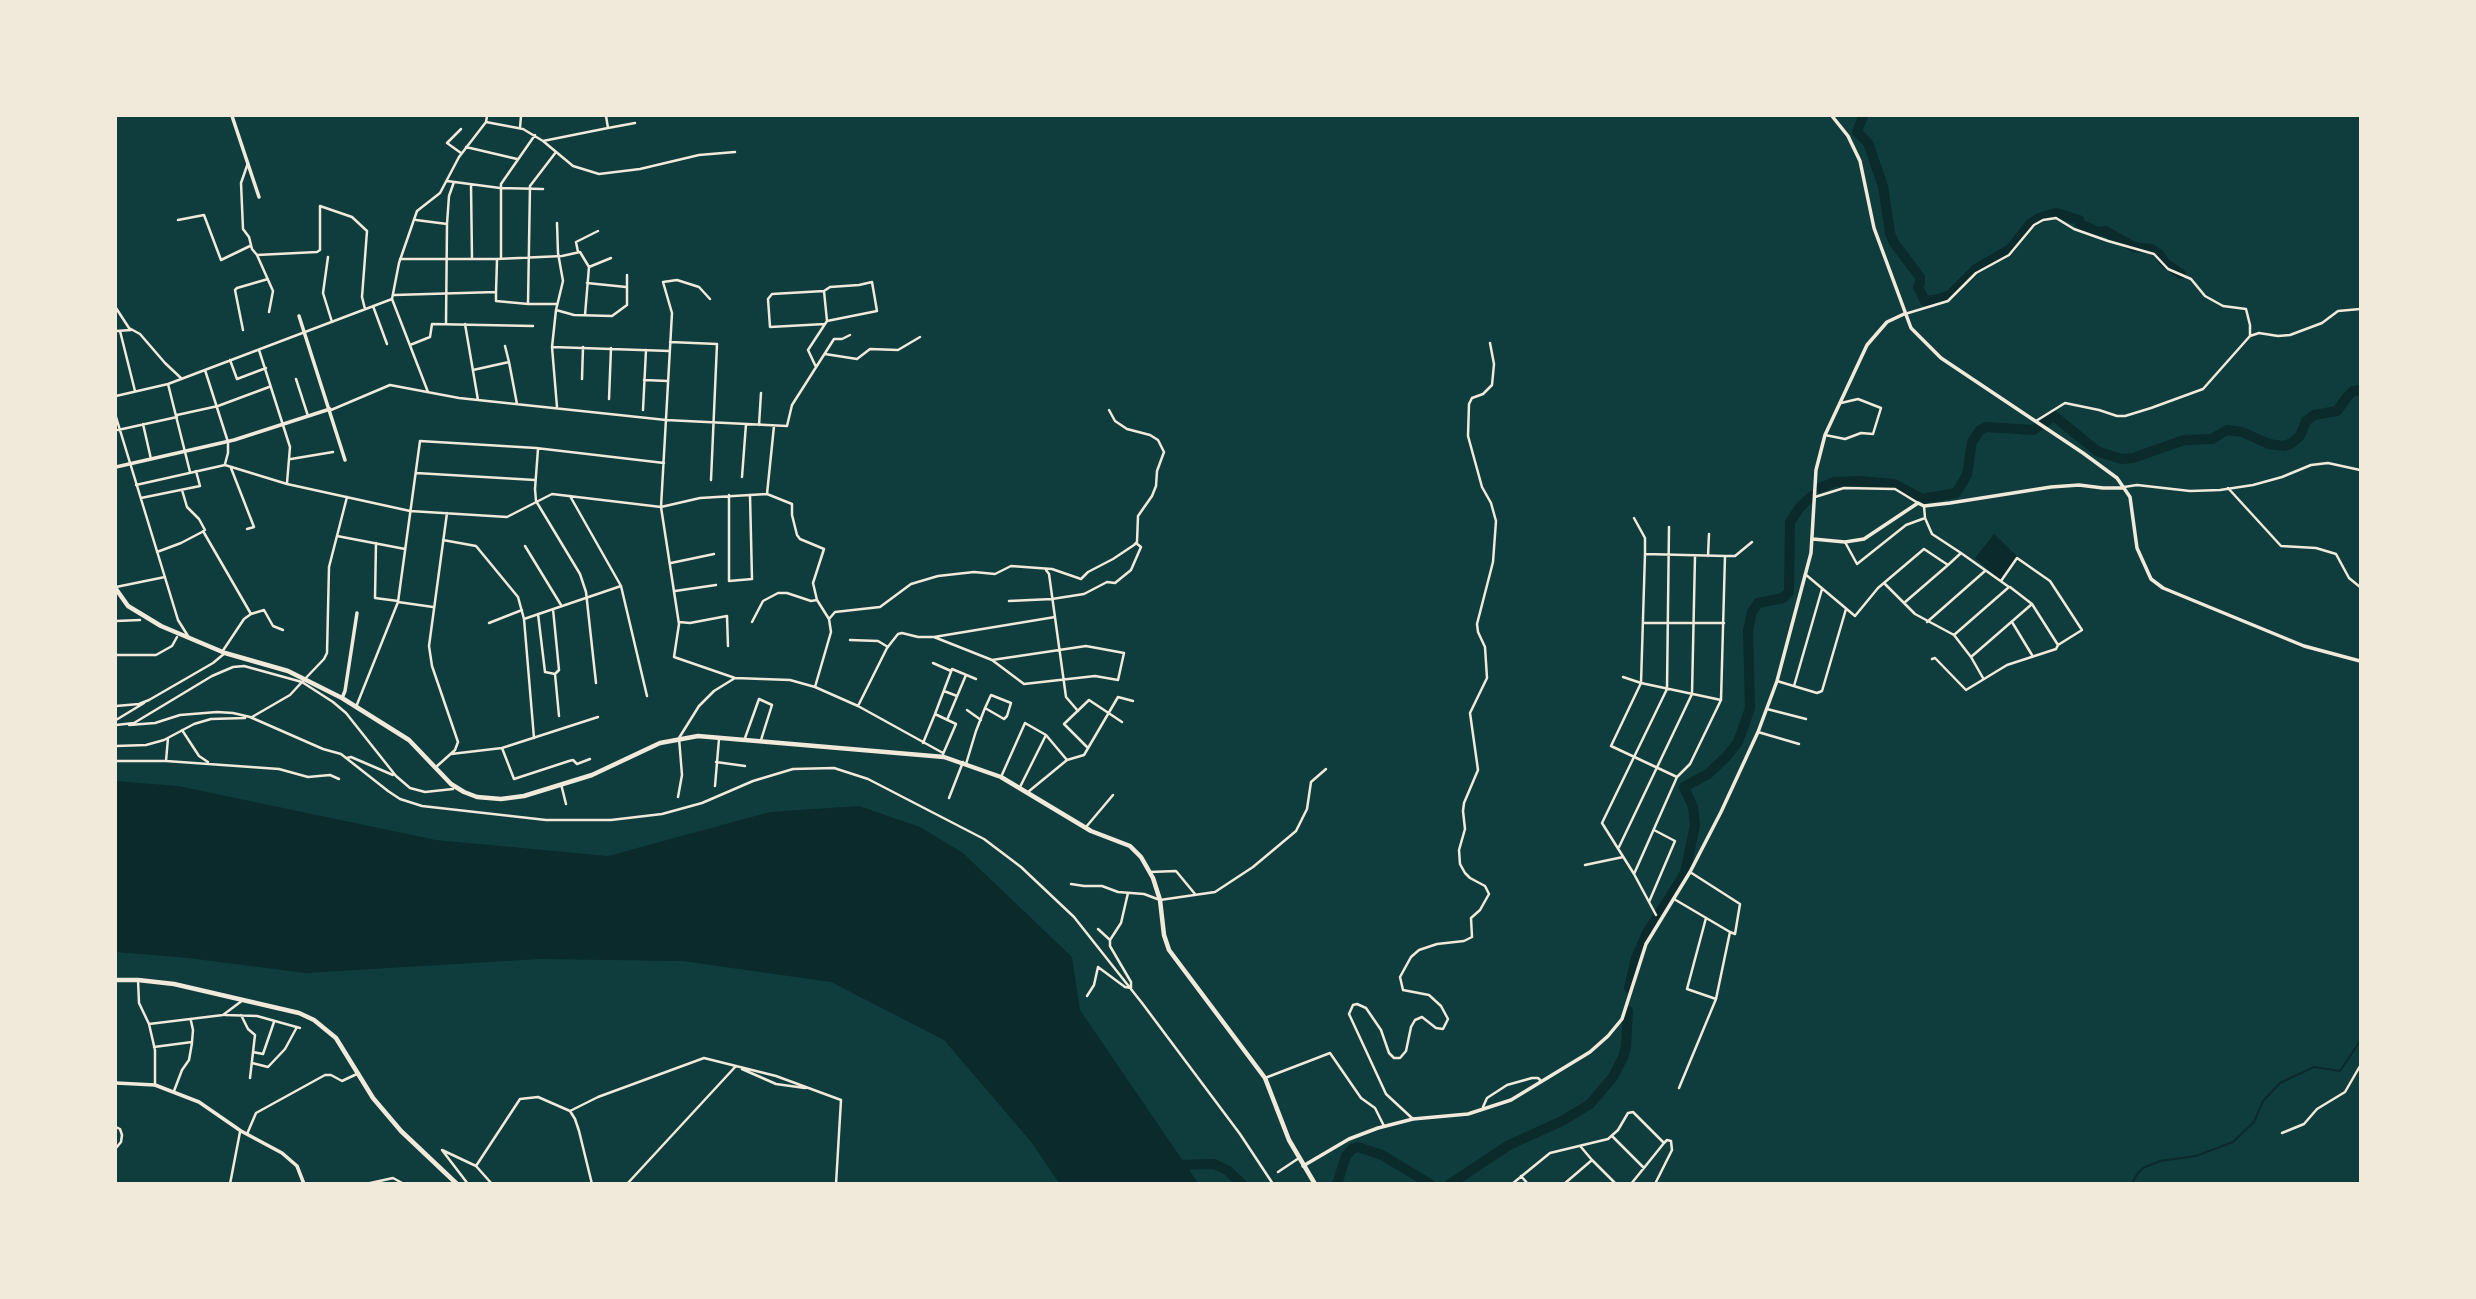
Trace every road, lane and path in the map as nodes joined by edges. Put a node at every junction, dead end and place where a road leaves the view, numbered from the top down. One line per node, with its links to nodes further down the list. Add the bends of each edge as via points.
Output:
1 (232, 116): 18 (street)
2 (488, 116): 6 (street)
3 (521, 116): 8 (street)
4 (606, 116): 9 (street)
5 (1832, 116): 61 (street, via 1860,160 1874,228)
6 (486, 122): 8 (street); 13 (street)
7 (635, 123): 9 (street)
8 (520, 128): 11 (street)
9 (608, 128): 12 (street)
10 (461, 129): 16 (street, via 447,143)
11 (534, 135): 12 (street); 17 (street)
12 (543, 141): 14 (street)
13 (466, 147): 16 (street); 17 (street)
14 (556, 152): 15 (street, via 573,166 599,174); 23 (street)
15 (735, 152)
16 (461, 153): 19 (street)
17 (519, 159): 22 (street)
18 (248, 163): 25 (street); 31 (street, via 241,183 243,229)
19 (447, 181): 20 (street); 27 (street, via 417,211)
20 (453, 182): 21 (street); 29 (street)
21 (471, 185): 22 (street); 41 (street)
22 (500, 188): 23 (street); 37 (street)
23 (530, 188): 24 (street); 34 (street)
24 (543, 189)
25 (259, 197)
26 (178, 220): 31 (street, via 204,215 221,260)
27 (414, 220): 29 (street); 39 (street)
28 (557, 223): 35 (street)
29 (447, 224): 40 (street)
30 (598, 231): 32 (street, via 576,242)
31 (250, 246): 33 (street)
32 (578, 252): 35 (street); 42 (street)
33 (257, 255): 44 (street); 57 (street, via 320,250 320,206 352,217 368,231 362,297)
34 (531, 256): 35 (street); 37 (street); 53 (street)
35 (559, 256): 54 (street, via 563,281)
36 (328, 257): 64 (street, via 323,293)
37 (499, 258): 41 (street); 48 (street)
38 (611, 258): 42 (street)
39 (400, 259): 40 (street); 50 (street)
40 (446, 259): 41 (street); 49 (street)
41 (472, 259)
42 (589, 267): 45 (street)
43 (627, 275): 46 (street)
44 (268, 279): 60 (street, via 274,293); 70 (street, via 235,290)
45 (587, 283): 46 (street); 62 (street)
46 (627, 287): 62 (street, via 627,304 612,316)
47 (824, 291): 65 (street); 65 (street, via 872,282 877,311); 65 (street, via 772,294 768,299 770,327)
48 (496, 292): 49 (street); 53 (street, via 496,301)
49 (447, 293): 50 (street); 66 (street)
50 (394, 295): 51 (street)
51 (392, 299): 55 (street); 79 (street)
52 (710, 299): 76 (street, via 699,287 677,280 663,282 671,307)
53 (528, 304): 54 (street)
54 (557, 304): 59 (street)
55 (373, 306): 57 (street); 78 (street)
56 (116, 308): 69 (street)
57 (366, 309): 64 (street)
58 (2361, 309): 74 (street, via 2338,311 2322,323 2290,335 2259,332)
59 (556, 310): 62 (street); 81 (street)
60 (269, 312)
61 (1904, 314): 74 (street, via 1948,301 1976,273 2009,255 2034,225 2056,218 2108,242 2154,254 2168,270 2191,279 2205,296 2222,306 2246,309); 108 (street, via 1887,322 1870,341); 119 (street, via 1914,333 1941,358)
62 (585, 315)
63 (299, 316): 72 (street)
64 (332, 322): 72 (street)
65 (826, 322): 90 (street, via 808,350)
66 (446, 324): 67 (street); 79 (street, via 432,324 430,337)
67 (465, 324): 68 (street); 93 (street)
68 (533, 326)
69 (131, 330): 71 (street); 94 (street)
70 (243, 330)
71 (118, 331): 101 (street)
72 (304, 332): 84 (street); 111 (street)
73 (850, 335): 87 (street, via 834,339)
74 (2250, 336): 119 (street, via 2203,389 2125,416 2065,403)
75 (920, 337): 87 (street, via 898,350 870,349 857,359)
76 (670, 342): 86 (street); 118 (street, via 717,344)
77 (1490, 343): 381 (street, via 1492,385 1469,404 1468,436 1496,521 1493,562 1477,624 1485,647 1487,678 1470,713 1478,770 1464,803 1465,829 1459,850 1465,873 1489,894 1471,918 1472,937 1419,950 1400,977 1403,990 1429,995 1441,1006 1448,1019 1443,1029 1422,1017 1415,1020 1406,1051 1394,1058 1366,1008 1353,1005 1349,1014 1386,1094)
78 (387, 344)
79 (410, 345): 102 (street)
80 (505, 346): 89 (street)
81 (552, 347): 82 (street); 110 (street)
82 (583, 347): 83 (street); 96 (street)
83 (611, 348): 85 (street); 105 (street)
84 (259, 349): 88 (street); 91 (street)
85 (646, 350): 86 (street); 97 (street)
86 (670, 351): 98 (street)
87 (825, 354): 90 (street)
88 (230, 360): 91 (street, via 237,379); 92 (street)
89 (509, 362): 93 (street); 107 (street)
90 (816, 367): 124 (street, via 792,405 787,426)
91 (266, 368): 100 (street)
92 (205, 370): 94 (street); 109 (street)
93 (472, 370): 106 (street)
94 (182, 379): 99 (street)
95 (296, 379): 115 (street)
96 (582, 379)
97 (645, 380): 98 (street); 112 (street)
98 (668, 381): 117 (street)
99 (168, 384): 101 (street); 114 (street)
100 (269, 387): 109 (street); 122 (street)
101 (135, 391): 104 (street)
102 (428, 392): 106 (street); 111 (street, via 390,386)
103 (761, 393): 123 (street)
104 (116, 396)
105 (609, 399)
106 (478, 400): 107 (street)
107 (517, 404): 110 (street)
108 (1839, 404): 126 (street); 126 (street, via 1858,399 1881,408 1876,428 1873,433 1845,439)
109 (218, 406): 114 (street); 127 (street)
110 (557, 408): 117 (street)
111 (331, 410): 115 (street); 133 (street)
112 (643, 410)
113 (1109, 410): 176 (street, via 1127,429 1158,440 1164,452 1153,496 1138,516)
114 (178, 416): 120 (street); 129 (street)
115 (309, 416): 122 (street)
116 (116, 417): 125 (street)
117 (666, 420): 118 (street); 134 (street)
118 (715, 423): 121 (street); 145 (street)
119 (2038, 423): 148 (street, via 2118,478)
120 (144, 424): 125 (street); 131 (street)
121 (746, 424): 123 (street); 143 (street)
122 (282, 425): 127 (street); 132 (street)
123 (759, 425): 124 (street)
124 (774, 426): 151 (street)
125 (118, 430): 135 (street)
126 (1825, 435): 156 (street)
127 (228, 442): 129 (street); 136 (street)
128 (538, 449): 134 (street); 142 (street, via 419,441); 144 (street)
129 (186, 451): 131 (street); 141 (street)
130 (333, 452): 132 (street)
131 (151, 459): 135 (street)
132 (291, 459): 146 (street)
133 (345, 460)
134 (664, 463): 161 (street)
135 (129, 464): 137 (street); 147 (street)
136 (225, 465): 138 (street); 140 (street)
137 (116, 467)
138 (231, 468): 146 (street); 167 (street, via 254,527)
139 (2361, 470): 149 (street, via 2329,463 2311,465 2282,477)
140 (196, 471): 141 (street); 150 (street, via 200,486)
141 (190, 472): 147 (street)
142 (415, 473): 144 (street); 162 (street)
143 (742, 477)
144 (535, 480): 158 (street)
145 (711, 481)
146 (287, 484): 155 (street)
147 (136, 485): 157 (street)
148 (2123, 488): 149 (street); 160 (street, via 2050,487); 247 (street, via 2132,507 2140,559 2151,579 2304,646)
149 (2228, 488): 198 (street, via 2281,546 2336,554 2349,578)
150 (182, 490): 157 (street); 168 (street)
151 (767, 494): 153 (street); 204 (street, via 792,504 797,535 824,549 813,583)
152 (729, 495): 153 (street); 153 (street, via 729,581 752,579); 161 (street)
153 (750, 495)
154 (570, 496): 158 (street, via 552,494); 161 (street); 196 (street)
155 (347, 497): 162 (street); 170 (street)
156 (1815, 497): 159 (street, via 1844,488 1895,489); 172 (street)
157 (141, 498): 179 (street)
158 (536, 501): 163 (street, via 507,517); 202 (street, via 580,574)
159 (1918, 503): 160 (street); 174 (street, via 1870,536)
160 (1924, 506): 165 (street)
161 (661, 507): 187 (street)
162 (410, 511): 163 (street); 178 (street)
163 (447, 513): 171 (street)
164 (1634, 518): 181 (street, via 1644,538)
165 (1925, 518): 174 (street, via 1906,526 1857,564); 180 (street, via 1932,534)
166 (1669, 527): 182 (street)
167 (247, 530)
168 (203, 531): 179 (street); 215 (street)
169 (1709, 534): 185 (street)
170 (337, 536): 175 (street); 257 (street, via 330,567 327,653)
171 (443, 540): 210 (street); 213 (street, via 476,547 518,597)
172 (1813, 540): 174 (street); 191 (street)
173 (1752, 542): 186 (street, via 1735,556)
174 (1844, 542)
175 (376, 543): 178 (street); 206 (street, via 374,598)
176 (1136, 543): 189 (street, via 1082,579); 203 (street, via 1141,547 1131,570 1115,583)
177 (525, 546): 209 (street)
178 (405, 549): 206 (street)
179 (157, 552): 192 (street)
180 (1961, 553): 188 (street); 190 (street)
181 (1645, 554): 182 (street); 227 (street)
182 (1669, 554): 184 (street); 228 (street)
183 (714, 555): 187 (street)
184 (1695, 556): 185 (street); 229 (street)
185 (1708, 556): 186 (street)
186 (1725, 556): 230 (street)
187 (671, 563): 201 (street)
188 (1948, 565): 194 (street, via 1924,549); 207 (street)
189 (1046, 570): 203 (street); 219 (street, via 1011,566 995,574 938,576 911,584 880,607 835,612)
190 (1986, 570): 193 (street); 224 (street)
191 (1805, 574): 200 (street); 258 (street)
192 (165, 577): 199 (street); 233 (street, via 178,620)
193 (2001, 581): 197 (street); 237 (street, via 2017,558 2050,581 2082,630)
194 (1884, 583): 207 (street); 212 (street, via 1854,616)
195 (716, 585): 201 (street)
196 (621, 586): 202 (street); 266 (street)
197 (2009, 587): 208 (street); 232 (street)
198 (2361, 587)
199 (116, 588): 233 (main road, via 128,606 144,617)
200 (1822, 589): 212 (street); 261 (street)
201 (675, 591): 222 (street)
202 (586, 597): 209 (street); 259 (street)
203 (1052, 599): 205 (street); 217 (street)
204 (817, 600): 219 (street); 223 (street, via 778,593 763,601)
205 (1009, 601)
206 (398, 602): 210 (street); 274 (street)
207 (1904, 603): 224 (street)
208 (2032, 604): 225 (street); 237 (street)
209 (561, 606): 211 (street)
210 (434, 607): 305 (street, via 430,652 457,739)
211 (553, 609): 216 (street); 250 (street, via 559,670)
212 (1846, 609): 261 (street, via 1822,691)
213 (522, 610): 218 (street); 226 (street)
214 (356, 613): 268 (street)
215 (251, 614): 231 (street, via 264,610 273,626); 241 (street)
216 (538, 614): 218 (street); 250 (street, via 545,672)
217 (1055, 617): 235 (street); 240 (street)
218 (524, 619): 296 (street)
219 (829, 619): 262 (street, via 829,644)
220 (140, 620): 221 (street)
221 (116, 621)
222 (679, 622): 238 (street, via 727,616); 253 (street, via 674,657)
223 (752, 622)
224 (1927, 622): 232 (street)
225 (2012, 622): 243 (street); 244 (street)
226 (489, 623)
227 (1644, 623): 228 (street); 260 (street)
228 (1668, 623): 229 (street); 263 (street)
229 (1694, 623): 230 (street); 265 (street)
230 (1724, 623): 270 (street)
231 (283, 630)
232 (1954, 635): 244 (street)
233 (188, 636): 241 (main road)
234 (177, 637): 242 (street, via 172,646 156,655)
235 (934, 637): 239 (street, via 902,633); 246 (street)
236 (850, 640): 239 (street, via 878,641)
237 (2058, 645): 243 (street)
238 (728, 646)
239 (888, 647): 273 (street)
240 (1060, 650): 246 (street); 254 (street); 254 (street, via 1086,646 1124,653 1118,680)
241 (224, 653): 257 (main road, via 269,664); 269 (street)
242 (116, 655)
243 (2032, 656): 255 (street)
244 (1971, 657): 255 (street)
245 (1932, 659): 255 (street, via 1966,690)
246 (992, 660): 254 (street, via 1024,684)
247 (2361, 661)
248 (933, 663): 249 (street)
249 (951, 671): 251 (street); 264 (street)
250 (555, 674): 281 (street)
251 (965, 674): 256 (street); 267 (street)
252 (1623, 677): 260 (street)
253 (735, 678): 262 (street, via 790,680); 297 (street, via 699,706)
254 (1065, 678): 278 (street, via 1066,697)
255 (1983, 678)
256 (976, 679)
257 (304, 680): 268 (main road); 283 (street, via 290,695); 290 (street, via 233,667); 320 (street, via 346,713)
258 (1777, 681): 261 (street); 276 (street)
259 (596, 682)
260 (1641, 683): 263 (street); 307 (street, via 1611,746)
261 (1794, 686)
262 (815, 687): 273 (street)
263 (1667, 689): 265 (street); 307 (street)
264 (944, 691): 267 (street); 279 (street)
265 (1692, 694): 270 (street); 318 (street)
266 (647, 696)
267 (957, 696): 286 (street)
268 (342, 698): 274 (main road)
269 (149, 700): 272 (street); 285 (street)
270 (1721, 700): 322 (street, via 1690,764)
271 (1133, 701): 280 (street, via 1118,697)
272 (116, 706)
273 (858, 706): 300 (street)
274 (356, 707): 317 (main road, via 409,740)
275 (985, 708): 275 (street, via 991,695 1011,703 1004,719); 287 (street)
276 (1767, 709): 284 (street); 292 (street)
277 (967, 710): 287 (street)
278 (1078, 711): 280 (street, via 1089,700); 304 (street, via 1064,724)
279 (935, 714): 286 (street); 300 (street)
280 (1108, 714): 288 (street); 304 (street)
281 (559, 716)
282 (598, 717): 296 (street)
283 (250, 718): 290 (street, via 197,713); 291 (street, via 211,719); 308 (street)
284 (1805, 719)
285 (116, 720)
286 (947, 720): 306 (street, via 956,724)
287 (981, 720): 314 (street)
288 (1122, 722)
289 (116, 725): 290 (street)
290 (129, 725)
291 (182, 730): 295 (street); 315 (street, via 198,756)
292 (1758, 732): 301 (street); 339 (street)
293 (1046, 735): 310 (street); 321 (street, via 1025,723); 326 (street)
294 (720, 736): 297 (main road); 298 (main road); 313 (street)
295 (168, 738): 302 (street, via 146,745); 312 (street)
296 (534, 738): 303 (street)
297 (679, 738): 324 (main road); 330 (street, via 682,775)
298 (745, 738): 299 (main road); 299 (street, via 759,699 772,705)
299 (761, 740): 306 (main road)
300 (923, 743): 306 (street)
301 (1799, 744)
302 (116, 746)
303 (502, 748): 305 (street); 309 (street, via 514,779)
304 (1088, 748): 310 (street, via 1084,755)
305 (451, 754): 317 (street)
306 (944, 755): 314 (main road)
307 (1635, 757): 318 (street); 335 (street, via 1602,823)
308 (347, 758): 320 (street); 355 (street, via 400,799 422,806 579,821 662,814 793,769 849,772 962,827 1000,851 1074,917)
309 (590, 759)
310 (1067, 760): 328 (street)
311 (116, 761): 312 (street)
312 (166, 761): 315 (street)
313 (716, 762): 316 (street); 325 (street)
314 (964, 763): 321 (main road); 331 (street)
315 (211, 764): 323 (street)
316 (745, 766)
317 (436, 767): 324 (main road, via 457,788 486,798 517,798)
318 (1657, 768): 322 (street); 335 (street)
319 (1326, 769): 343 (street, via 1311,782 1307,809 1296,831 1227,887)
320 (396, 776): 327 (street, via 410,788 425,792)
321 (1001, 776): 326 (main road)
322 (1677, 777): 334 (street)
323 (339, 779)
324 (561, 784): 332 (street)
325 (715, 786)
326 (1020, 787): 328 (main road)
327 (453, 789)
328 (1028, 792): 333 (main road)
329 (1113, 794): 333 (street)
330 (678, 797)
331 (949, 798)
332 (566, 804)
333 (1086, 827): 338 (main road, via 1130,846)
334 (1654, 830): 340 (street); 346 (street, via 1675,841)
335 (1618, 849): 336 (street)
336 (1623, 857): 337 (street); 340 (street)
337 (1585, 864)
338 (1150, 872): 343 (street, via 1176,871); 345 (main road)
339 (1690, 872): 344 (street); 351 (street, via 1740,904 1735,934)
340 (1634, 874): 346 (street)
341 (1071, 884): 342 (street)
342 (1128, 893): 345 (street); 352 (street, via 1121,923)
343 (1196, 895): 345 (street)
344 (1674, 899): 348 (street); 349 (street)
345 (1160, 900): 372 (main road, via 1168,950)
346 (1648, 902): 347 (street)
347 (1656, 915): 349 (street)
348 (1706, 918): 351 (street); 357 (street, via 1686,989)
349 (1659, 921): 373 (street, via 1615,1028 1590,1052)
350 (1098, 929): 352 (street)
351 (1730, 932): 357 (street)
352 (1110, 940): 355 (street)
353 (138, 979): 354 (main road); 358 (main road); 363 (street, via 139,1003)
354 (116, 980)
355 (1131, 988): 356 (street, via 1098,967); 409 (street)
356 (1087, 996)
357 (1716, 999): 376 (street)
358 (243, 1000): 359 (street); 370 (main road, via 314,1020 336,1038)
359 (223, 1015): 360 (street); 361 (street)
360 (241, 1016): 362 (street); 366 (street, via 255,1035)
361 (190, 1020): 363 (street); 364 (street)
362 (274, 1022): 366 (street, via 263,1054); 367 (street, via 299,1027 268,1067)
363 (149, 1024): 365 (street)
364 (192, 1042): 365 (street); 378 (street)
365 (154, 1047): 375 (street)
366 (253, 1052): 367 (street)
367 (252, 1063): 371 (street)
368 (735, 1066): 377 (street); 377 (street, via 776,1084); 379 (street, via 704,1058); 407 (street)
369 (2361, 1066): 385 (street, via 2345,1092 2317,1109 2304,1124)
370 (359, 1073): 386 (street, via 342,1081 325,1075 256,1113); 403 (main road, via 373,1098 401,1130)
371 (250, 1078)
372 (1265, 1078): 382 (street, via 1330,1054 1361,1098 1375,1108); 391 (main road)
373 (1542, 1082): 380 (street); 380 (street, via 1532,1079 1507,1085 1487,1098)
374 (116, 1083): 375 (street)
375 (155, 1085): 378 (street)
376 (1679, 1088)
377 (811, 1089): 408 (street, via 841,1100)
378 (174, 1091): 384 (street, via 199,1101)
379 (570, 1111): 393 (street, via 538,1097 520,1099); 406 (street)
380 (1482, 1111): 381 (street)
381 (1413, 1119): 382 (street)
382 (1384, 1126): 394 (street, via 1349,1139)
383 (116, 1127): 390 (street, via 122,1135)
384 (241, 1131): 386 (street); 399 (street)
385 (2282, 1133)
386 (247, 1134): 400 (street, via 297,1166)
387 (1612, 1136): 388 (street, via 1628,1112 1633,1112); 389 (street); 395 (street)
388 (1664, 1143): 395 (street); 418 (street, via 1671,1141 1672,1150)
389 (1581, 1146): 392 (street); 397 (street, via 1550,1153)
390 (116, 1148)
391 (1299, 1158): 394 (main road); 396 (street)
392 (1592, 1160): 398 (street); 416 (street)
393 (475, 1166): 404 (street, via 442,1150); 405 (street)
394 (1303, 1166): 410 (main road)
395 (1644, 1168): 417 (street)
396 (1278, 1172)
397 (1521, 1176): 413 (street); 414 (street)
398 (1570, 1182): 415 (street)
399 (230, 1184)
400 (304, 1184)
401 (366, 1184): 402 (street, via 393,1178)
402 (404, 1184)
403 (457, 1184)
404 (468, 1184)
405 (492, 1184)
406 (592, 1184)
407 (627, 1184)
408 (836, 1184)
409 (1273, 1184)
410 (1315, 1184)
411 (1393, 1184): 412 (street)
412 (1399, 1184)
413 (1512, 1184)
414 (1528, 1184)
415 (1564, 1184)
416 (1616, 1184)
417 (1631, 1184)
418 (1656, 1184)

